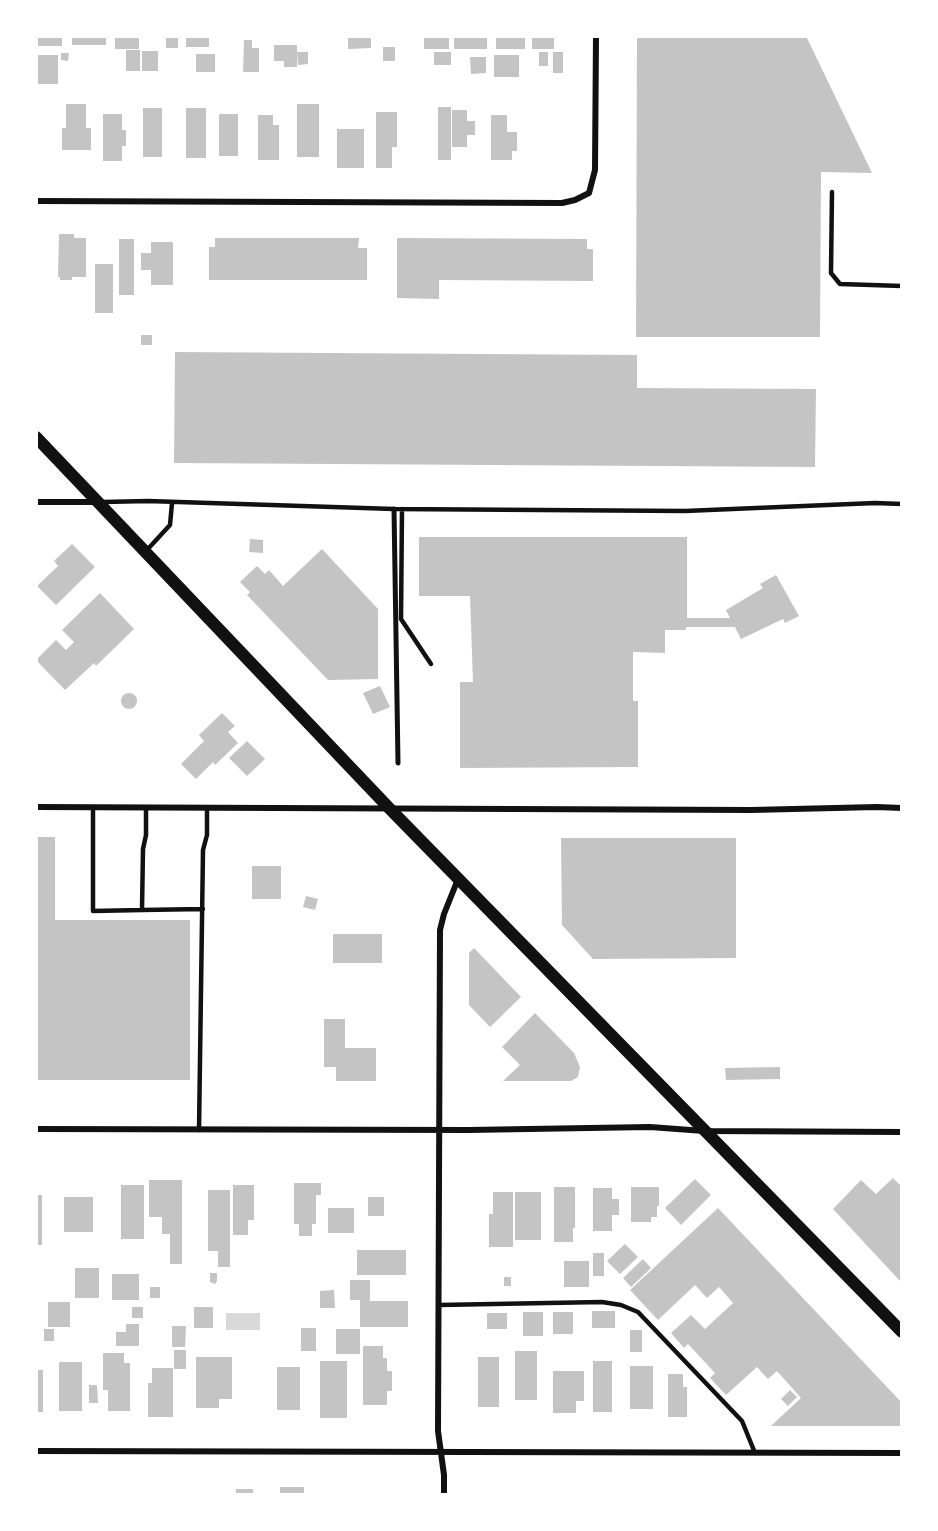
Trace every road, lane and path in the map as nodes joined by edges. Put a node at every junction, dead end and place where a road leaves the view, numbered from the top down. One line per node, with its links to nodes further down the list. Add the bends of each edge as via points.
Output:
1 (596, 36): 3 (street, via 595,170 589,194 575,201)
2 (832, 192): 4 (lane, via 831,273 840,284)
3 (36, 201)
4 (902, 286)
5 (36, 437): 7 (main road)
6 (36, 502): 7 (street)
7 (97, 502): 8 (lane); 12 (main road)
8 (172, 503): 10 (lane); 12 (lane, via 170,525)
9 (902, 504): 11 (lane, via 685,511)
10 (394, 509): 11 (lane); 14 (street)
11 (402, 509): 13 (lane, via 401,619)
12 (144, 552): 20 (main road)
13 (430, 664)
14 (398, 763)
15 (36, 807): 16 (street)
16 (93, 807): 17 (street); 23 (lane, via 93,911)
17 (146, 807): 18 (street); 23 (lane)
18 (207, 808): 20 (street); 22 (lane)
19 (902, 808): 20 (street)
20 (390, 809): 21 (main road)
21 (458, 879): 26 (street, via 440,930); 27 (main road)
22 (203, 909): 23 (lane); 25 (lane)
23 (142, 910)
24 (36, 1129): 25 (street)
25 (199, 1130): 26 (street)
26 (438, 1130): 27 (street, via 650,1127); 29 (street)
27 (704, 1131): 28 (street); 30 (main road)
28 (902, 1132)
29 (439, 1305): 32 (street); 33 (lane, via 602,1302 638,1312 742,1421)
30 (902, 1332)
31 (36, 1451): 32 (street)
32 (441, 1453): 33 (street); 35 (street)
33 (755, 1453): 34 (street)
34 (902, 1453)
35 (444, 1495)

